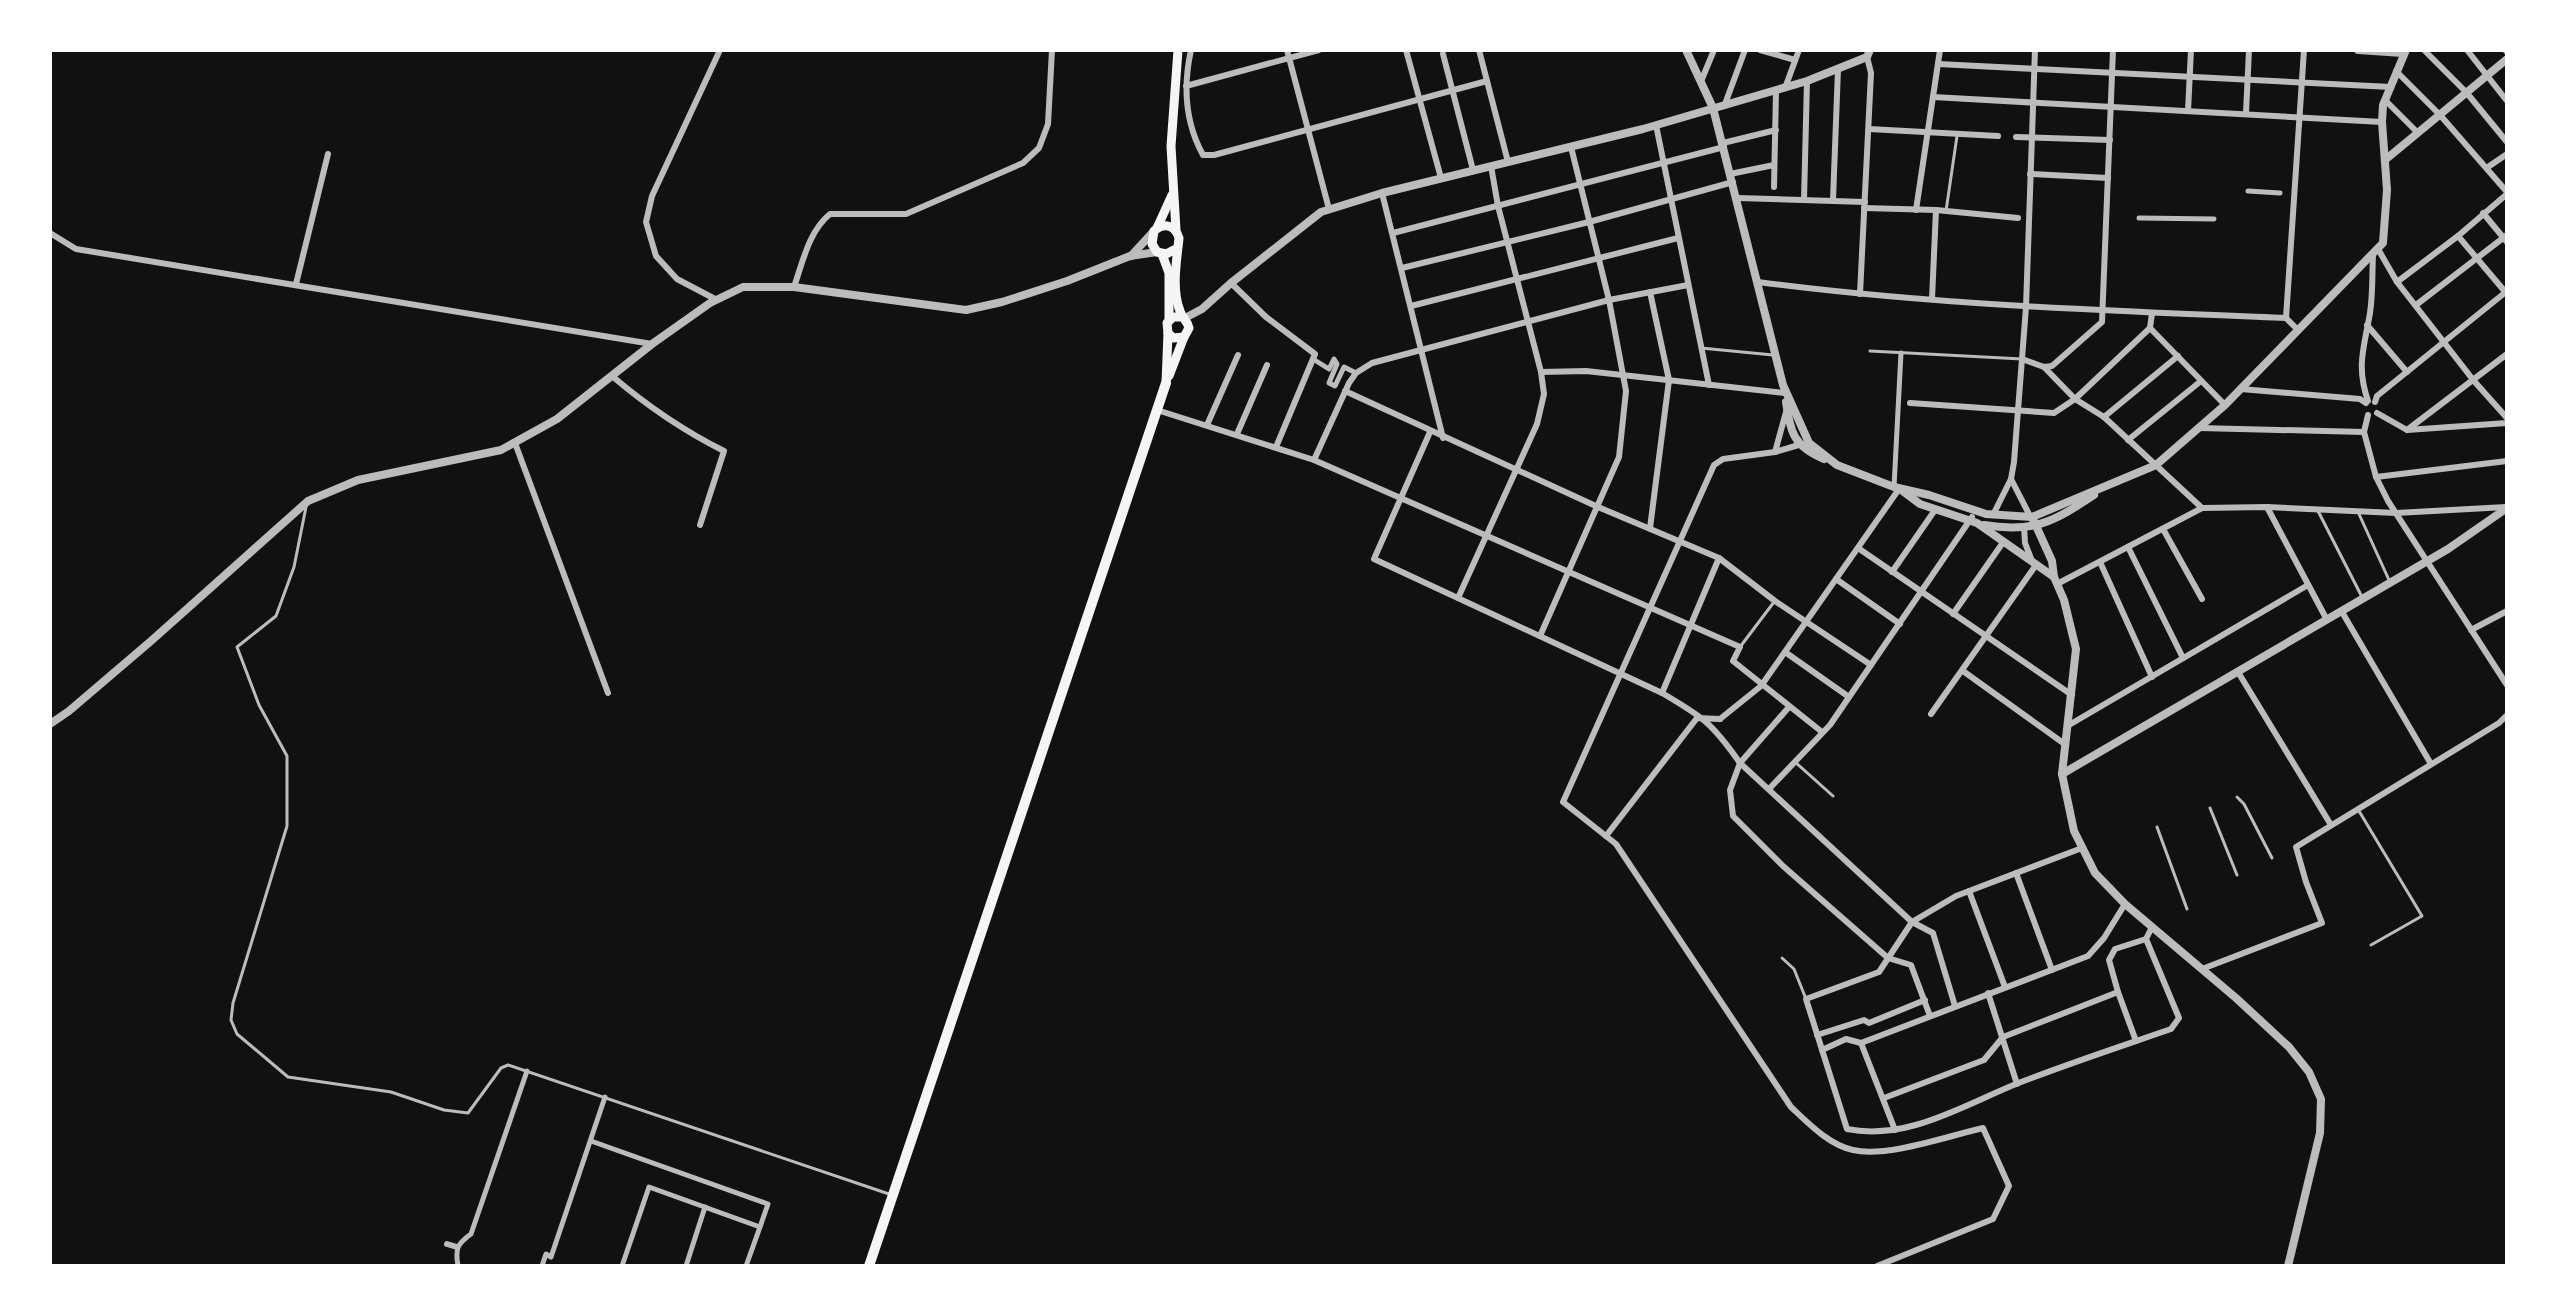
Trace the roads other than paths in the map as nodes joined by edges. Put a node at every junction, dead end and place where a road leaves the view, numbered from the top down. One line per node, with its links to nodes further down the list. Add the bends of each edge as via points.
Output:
1 (720, 50): 135 (street, via 652,196 646,222 656,256 677,279)
2 (1052, 50): 130 (street, via 1048,124 1039,148 1023,163 906,214 830,214 812,235)
3 (1178, 50): 43 (main road)
4 (1191, 50): 41 (street)
5 (1287, 50): 26 (street)
6 (1319, 50): 26 (street)
7 (1406, 50): 48 (street)
8 (1479, 50): 38 (street)
9 (1686, 50): 36 (street)
10 (1714, 50): 36 (street)
11 (1745, 50): 51 (street)
12 (1760, 50): 28 (street)
13 (1799, 50): 28 (street)
14 (1940, 50): 29 (street)
15 (2035, 50): 31 (street)
16 (2113, 50): 33 (street)
17 (2191, 50): 35 (street)
18 (2249, 50): 37 (street)
19 (2304, 50): 40 (street)
20 (2358, 50): 23 (street)
21 (2424, 50): 46 (street)
22 (2467, 50): 34 (street)
23 (2403, 51): 32 (street)
24 (1869, 53): 30 (street); 62 (street)
25 (1443, 54): 45 (street)
26 (1289, 59): 41 (street); 61 (street)
27 (2507, 59): 34 (street)
28 (1795, 60): 44 (street)
29 (1938, 64): 31 (street); 47 (street)
30 (1838, 69): 39 (street); 97 (street)
31 (2034, 69): 33 (street); 52 (street)
32 (2396, 71): 42 (street); 57 (street)
33 (2112, 73): 35 (street); 53 (street)
34 (2487, 76): 46 (street); 50 (street)
35 (2190, 77): 37 (street); 55 (street)
36 (1702, 79): 54 (street)
37 (2247, 80): 40 (street); 56 (street)
38 (1487, 81): 45 (street); 77 (street)
39 (1807, 81): 44 (street); 96 (street)
40 (2302, 83): 42 (street); 58 (street)
41 (1186, 86): 43 (street); 61 (street, via 1195,140 1203,155)
42 (2391, 87): 49 (street)
43 (1175, 89): 90 (main road)
44 (1780, 89): 51 (street); 63 (street)
45 (1452, 90): 48 (street); 82 (street)
46 (2466, 92): 57 (street); 71 (street)
47 (1933, 97): 52 (street); 64 (street)
48 (1419, 99): 61 (street); 84 (street)
49 (2385, 100): 59 (street); 66 (street)
50 (2507, 101)
51 (1725, 104): 54 (street)
52 (2033, 104): 53 (street); 69 (street)
53 (2111, 106): 55 (street); 70 (street)
54 (1713, 108): 60 (street); 72 (street)
55 (2188, 111): 56 (street)
56 (2246, 113): 58 (street)
57 (2440, 115): 66 (street); 81 (street)
58 (2299, 116): 59 (street); 142 (street)
59 (2382, 122): 76 (street)
60 (1656, 125): 73 (street); 78 (street)
61 (1308, 129): 100 (street)
62 (1869, 129): 64 (street); 98 (street)
63 (1776, 130): 72 (street); 79 (street)
64 (1928, 131): 65 (street); 101 (street)
65 (1957, 133): 67 (street); 103 (lane)
66 (2418, 133): 76 (street)
67 (1998, 136)
68 (2016, 137): 69 (street)
69 (2032, 138): 70 (street); 83 (street)
70 (2110, 140): 86 (street)
71 (2507, 142)
72 (1723, 145): 78 (street); 85 (street)
73 (1571, 147): 77 (street); 87 (street)
74 (328, 154): 128 (street)
75 (2507, 154): 81 (street)
76 (2385, 160): 118 (street, via 2387,190)
77 (1508, 162): 80 (street)
78 (1665, 162): 87 (street); 95 (street)
79 (1774, 165): 85 (street); 88 (street)
80 (1491, 166): 82 (street); 99 (street)
81 (2488, 167): 93 (street)
82 (1473, 170): 84 (street)
83 (2030, 174): 86 (street); 139 (street)
84 (1441, 178): 91 (street)
85 (1732, 178): 94 (street); 95 (street)
86 (2108, 178): 140 (street)
87 (1581, 185): 99 (street); 108 (street)
88 (1774, 187)
89 (2248, 191): 92 (street)
90 (1173, 192): 109 (main road); 110 (main road)
91 (1382, 193): 100 (street); 112 (street)
92 (2280, 193)
93 (2507, 193): 104 (street)
94 (1737, 198): 96 (street); 125 (street)
95 (1670, 199): 108 (street); 114 (street)
96 (1804, 200): 97 (street)
97 (1833, 200): 98 (street)
98 (1864, 205): 101 (street); 133 (street)
99 (1498, 206): 112 (street); 116 (street)
100 (1329, 209): 127 (street)
101 (1916, 210): 102 (street)
102 (1936, 210): 103 (street); 134 (street)
103 (1946, 211): 105 (street)
104 (2483, 213): 113 (street); 115 (street)
105 (2018, 218)
106 (2139, 218): 107 (street)
107 (2214, 219)
108 (1589, 222): 116 (street); 122 (street)
109 (1156, 230): 110 (main road, via 1165,225); 119 (main road, via 1151,240); 120 (street)
110 (1176, 230): 117 (main road)
111 (50, 233): 128 (street, via 76,249)
112 (1393, 233): 123 (street)
113 (2458, 236): 121 (street); 126 (street)
114 (1678, 238): 122 (street); 129 (street)
115 (2506, 238): 121 (street)
116 (1507, 242): 123 (street); 124 (street)
117 (1176, 249): 119 (main road); 145 (main road, via 1177,301)
118 (2378, 249): 126 (street); 146 (street); 148 (street)
119 (1160, 253): 120 (street); 143 (main road, via 1169,273)
120 (1130, 256): 130 (street, via 1041,290 966,310)
121 (2478, 258): 132 (street); 137 (street)
122 (1597, 259): 124 (street); 136 (street)
123 (1402, 268): 138 (street)
124 (1518, 281): 138 (street); 144 (street)
125 (1758, 282): 133 (street); 158 (street)
126 (2397, 282): 137 (street)
127 (1231, 283): 145 (street); 160 (street, via 1315,354)
128 (296, 284): 151 (street)
129 (1688, 285): 131 (street); 152 (street)
130 (794, 287): 135 (street, via 743,287)
131 (1650, 292): 136 (street); 169 (street)
132 (2506, 292): 150 (street)
133 (1860, 294): 134 (street)
134 (1932, 299): 139 (street)
135 (717, 300): 151 (street)
136 (1609, 300): 144 (street); 167 (street)
137 (2416, 305): 150 (street)
138 (1411, 306): 153 (street)
139 (2026, 307): 140 (street); 161 (street)
140 (2102, 311): 141 (street); 163 (street, via 2102,322 2069,354)
141 (2152, 313): 142 (street); 147 (street)
142 (2286, 318): 148 (street)
143 (1169, 320): 145 (main road, via 1175,316); 149 (main road)
144 (1528, 323): 153 (street); 164 (street)
145 (1185, 325): 149 (main road, via 1177,339); 172 (main road)
146 (2367, 325): 165 (street); 178 (street, via 2361,381)
147 (2150, 328): 159 (street); 177 (street)
148 (2298, 330): 175 (street)
149 (1168, 333): 172 (main road)
150 (2445, 342): 165 (street); 171 (street)
151 (652, 344): 168 (street)
152 (1701, 348): 158 (lane); 173 (street)
153 (1423, 350): 166 (street, via 1372,363); 194 (street)
154 (1870, 351): 155 (lane)
155 (1901, 353): 161 (lane); 208 (street)
156 (2507, 354): 171 (street)
157 (1238, 355): 188 (street)
158 (1776, 355): 174 (street)
159 (2178, 356): 170 (street); 186 (street)
160 (1313, 359): 166 (street, via 1329,369 1334,359 1329,383 1335,386 1344,367); 199 (street)
161 (2022, 359): 163 (street); 183 (street)
162 (1267, 365): 193 (street)
163 (2044, 367): 177 (street)
164 (1541, 372): 167 (street); 205 (street, via 1544,394 1537,424)
165 (2407, 372): 178 (street)
166 (1356, 373): 176 (street)
167 (1623, 375): 169 (street); 212 (street, via 1619,457)
168 (612, 376): 196 (street, via 557,419); 224 (street, via 695,437 724,451)
169 (1669, 380): 173 (street); 227 (street)
170 (2201, 381): 180 (street); 195 (street)
171 (2474, 381): 187 (street); 190 (street)
172 (1166, 383): 182 (main road)
173 (1709, 385): 174 (street)
174 (1784, 389): 181 (street); 197 (street)
175 (2241, 389): 178 (street); 180 (street)
176 (1345, 391): 191 (street); 201 (street)
177 (2075, 399): 183 (street, via 2054,413); 186 (street)
178 (2372, 400): 184 (street); 185 (street, via 2363,410)
179 (1910, 403): 183 (street)
180 (2225, 405): 189 (street)
181 (1787, 409): 198 (street); 200 (street)
182 (1157, 410): 188 (street); 331 (main road)
183 (2018, 410): 207 (street)
184 (2377, 413): 185 (street); 190 (street)
185 (2368, 415): 192 (street)
186 (2104, 417): 195 (street)
187 (2507, 421): 190 (street)
188 (1207, 425): 193 (street)
189 (2199, 428): 192 (street); 204 (street)
190 (2407, 430)
191 (1430, 432): 194 (street); 210 (street)
192 (2364, 432): 206 (street)
193 (1237, 434): 199 (street)
194 (1443, 438): 205 (street)
195 (2128, 440): 204 (street)
196 (515, 443): 211 (street, via 358,480); 270 (street)
197 (1809, 443): 198 (street); 202 (street)
198 (1797, 444): 200 (street); 202 (street)
199 (1276, 447): 201 (street)
200 (1775, 452): 230 (street, via 1714,465)
201 (1314, 460): 210 (street)
202 (1830, 461): 208 (street)
203 (2507, 461): 206 (street)
204 (2156, 465): 209 (street); 215 (street)
205 (1516, 470): 212 (street); 229 (street)
206 (2376, 477): 220 (street)
207 (2011, 479): 221 (street); 222 (street)
208 (1896, 488): 217 (street); 218 (street); 233 (street)
209 (2103, 489): 222 (street); 226 (street)
210 (1402, 498): 229 (street); 245 (street, via 1374,559)
211 (308, 501): 279 (street); 323 (lane, via 294,567 276,616 237,647 259,705 287,756 287,826 231,1020 237,1034 288,1077 391,1092 444,1110 468,1113 501,1068)
212 (1598, 507): 227 (street); 239 (street)
213 (2267, 507): 215 (street); 216 (street); 243 (street)
214 (2507, 507): 220 (street); 236 (street)
215 (2202, 508): 228 (street)
216 (2316, 508): 219 (street); 247 (lane)
217 (1935, 510): 223 (street); 238 (street)
218 (1976, 510): 221 (street); 223 (street)
219 (2358, 512): 220 (street); 242 (lane)
220 (2396, 513): 236 (street)
221 (1993, 515): 222 (street); 223 (street)
222 (2032, 517): 225 (street); 226 (street)
223 (1978, 523): 225 (street); 231 (street); 244 (street)
224 (700, 525)
225 (2023, 527): 226 (street); 237 (street)
226 (2037, 527): 241 (street)
227 (1650, 528): 230 (street)
228 (2163, 529): 232 (street); 246 (street)
229 (1486, 536): 239 (street); 245 (street)
230 (1679, 541): 234 (street); 249 (street)
231 (2004, 541): 237 (street); 252 (street)
232 (2128, 547): 235 (street); 262 (street)
233 (1858, 548): 238 (street); 240 (street)
234 (1719, 558): 248 (street); 255 (street)
235 (2100, 562): 241 (street); 267 (street)
236 (2427, 562): 242 (street); 257 (street)
237 (2034, 563): 241 (street); 259 (street)
238 (1892, 572): 244 (street)
239 (1569, 573): 249 (street); 258 (street)
240 (1836, 579): 253 (street); 256 (street)
241 (2055, 581): 272 (street, via 2076,649)
242 (2390, 583): 247 (street)
243 (2308, 585): 254 (street); 262 (street)
244 (1921, 593): 252 (street); 256 (street)
245 (1458, 598): 258 (street)
246 (2202, 599)
247 (2363, 599): 251 (street)
248 (1775, 601): 253 (street); 260 (lane)
249 (1649, 607): 255 (street); 266 (street)
250 (2507, 611): 257 (street)
251 (2342, 612): 254 (street); 286 (street)
252 (1953, 614): 259 (street)
253 (1806, 621): 261 (street); 263 (street)
254 (2327, 621): 265 (street)
255 (1690, 624): 260 (street); 271 (street)
256 (1900, 624): 263 (street)
257 (2471, 630): 268 (street)
258 (1540, 636): 266 (street)
259 (1987, 638): 264 (street); 272 (street)
260 (1740, 647): 269 (street, via 1733,661)
261 (1785, 652): 269 (street); 273 (street)
262 (2183, 658): 267 (street)
263 (1871, 665): 273 (street)
264 (1963, 671): 275 (street); 283 (street)
265 (2238, 672): 287 (street); 293 (street)
266 (1620, 674): 271 (street); 295 (street, via 1563,802)
267 (2152, 677): 280 (street)
268 (2507, 685)
269 (1761, 686): 274 (street); 278 (street)
270 (608, 693)
271 (1662, 693): 277 (street)
272 (2072, 695): 280 (street)
273 (1849, 697): 281 (street)
274 (1789, 707): 281 (street); 285 (street)
275 (1931, 714)
276 (2507, 715): 286 (street)
277 (1705, 718): 278 (street); 282 (street); 295 (street, via 1697,718)
278 (1720, 719): 282 (street)
279 (50, 724)
280 (2069, 725): 283 (street)
281 (1822, 732): 284 (street)
282 (1719, 733): 285 (street)
283 (2066, 745): 287 (street)
284 (1795, 762): 288 (street); 289 (lane)
285 (1740, 763): 288 (street); 308 (street, via 1730,790 1733,816)
286 (2431, 764): 292 (street)
287 (2062, 774): 296 (street)
288 (1769, 789): 303 (street)
289 (1833, 796)
290 (2237, 797): 297 (lane)
291 (2210, 808): 299 (lane)
292 (2358, 809): 293 (street); 306 (lane, via 2422,916)
293 (2331, 825): 309 (street, via 2296,847 2322,923)
294 (2157, 827): 302 (lane)
295 (1606, 836): 329 (street, via 1791,1107 1810,1126 1851,1150 1879,1152)
296 (2082, 848): 298 (street); 301 (street, via 2095,873)
297 (2272, 858)
298 (2016, 873): 300 (street); 310 (street)
299 (2237, 875)
300 (1969, 891): 303 (street); 311 (street)
301 (2125, 904): 304 (street); 310 (street, via 2093,952)
302 (2187, 909)
303 (1912, 922): 308 (street); 316 (street, via 1933,933)
304 (2152, 927): 305 (street); 309 (street)
305 (2146, 939): 312 (street, via 2115,949 2109,960); 320 (street, via 2179,1018 2171,1029)
306 (2371, 945)
307 (1782, 958): 314 (lane, via 1794,969)
308 (1888, 958): 314 (street, via 1879,972); 315 (street, via 1911,965)
309 (2202, 969): 343 (street, via 2289,1047 2321,1099 2320,1133)
310 (2052, 970): 311 (street)
311 (2005, 987): 313 (street)
312 (2118, 992): 319 (street); 320 (street)
313 (1988, 993): 316 (street); 319 (street)
314 (1806, 999): 318 (street)
315 (1925, 1000): 317 (street); 318 (street, via 1869,1023 1864,1020)
316 (1955, 1006): 317 (street)
317 (1930, 1016): 321 (street)
318 (1817, 1035): 322 (street)
319 (2003, 1037): 324 (street); 326 (street, via 1984,1060)
320 (2136, 1041): 324 (street)
321 (1861, 1043): 322 (street, via 1846,1039); 326 (street)
322 (1822, 1050): 328 (street, via 1847,1129)
323 (527, 1071): 325 (lane); 335 (street, via 471,1234)
324 (2017, 1084): 327 (street)
325 (605, 1097): 330 (street); 331 (lane)
326 (1884, 1098): 328 (street)
327 (1931, 1121): 328 (street); 329 (street)
328 (1895, 1130)
329 (1938, 1138): 342 (street, via 1983,1128 2009,1186 1993,1219)
330 (591, 1141): 333 (street, via 768,1204); 337 (street, via 551,1257 546,1254)
331 (893, 1195): 341 (main road)
332 (705, 1207): 333 (street); 338 (street, via 649,1187); 339 (street)
333 (760, 1227): 340 (street)
334 (447, 1244): 335 (street)
335 (457, 1247): 336 (street)
336 (458, 1266)
337 (542, 1266)
338 (622, 1266)
339 (686, 1266)
340 (746, 1266)
341 (869, 1266)
342 (1877, 1266)
343 (2288, 1266)

